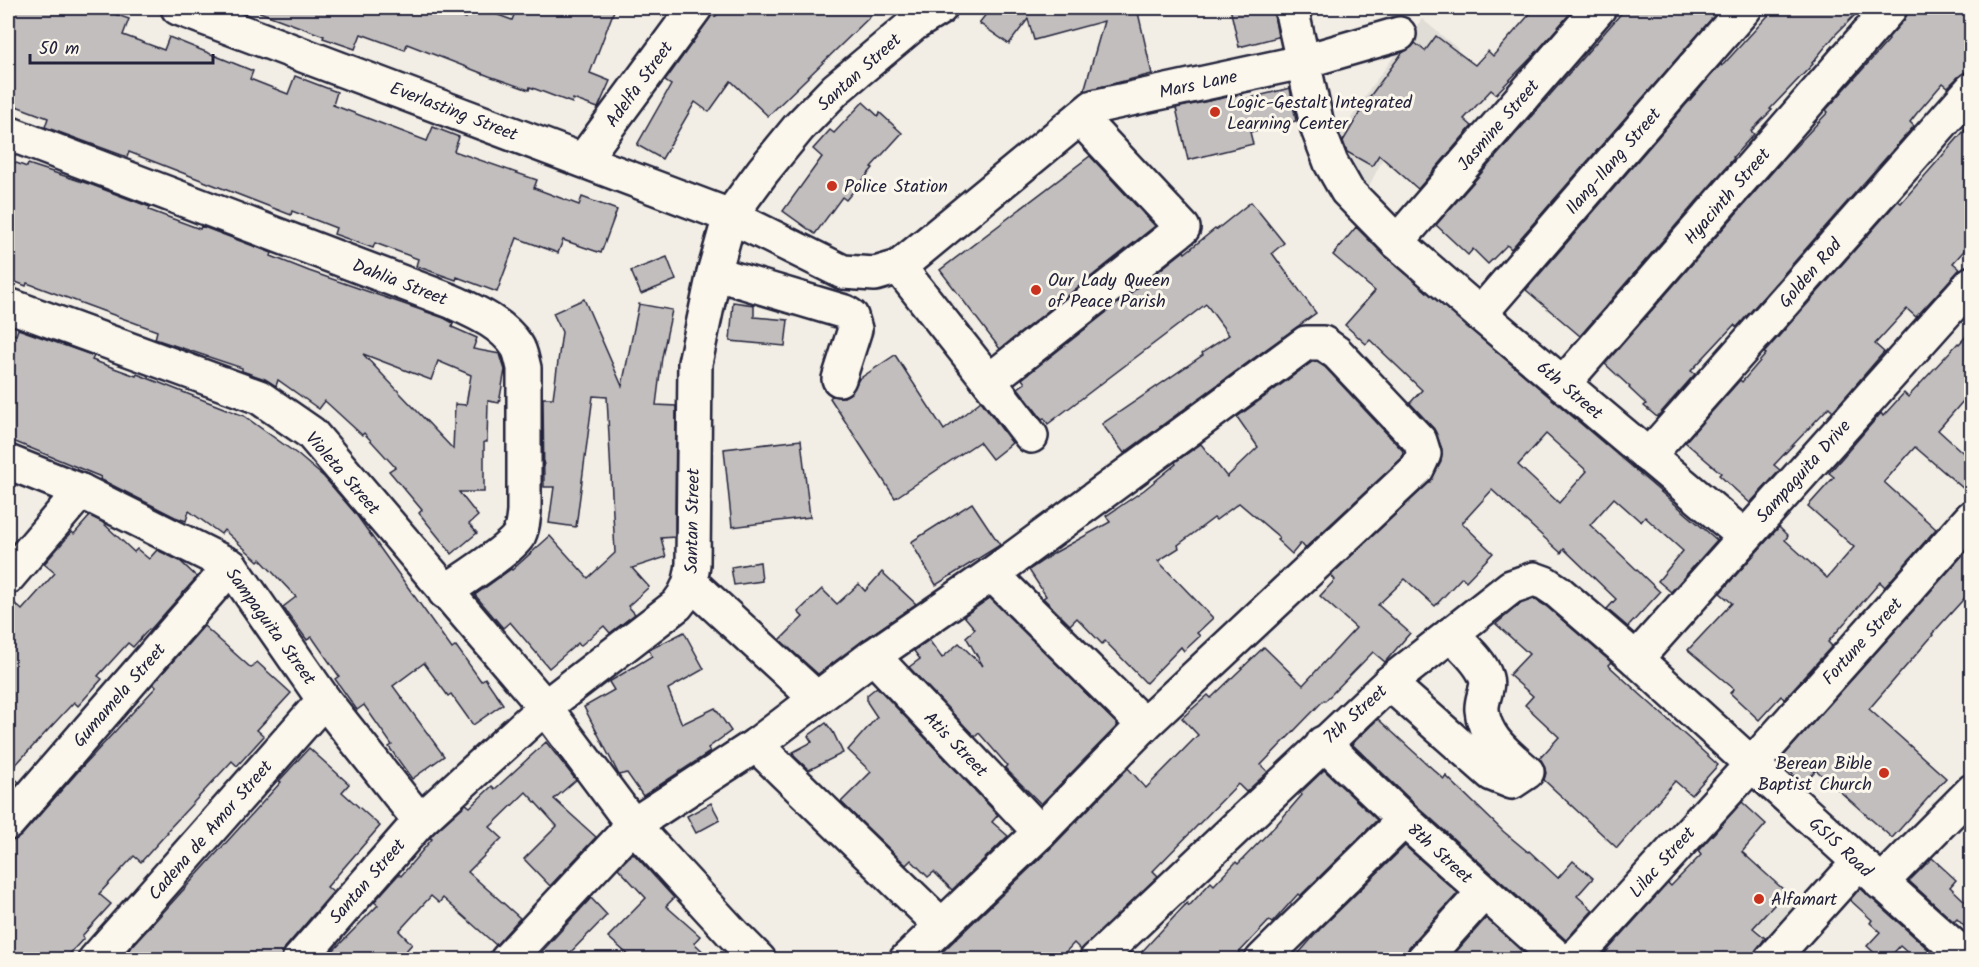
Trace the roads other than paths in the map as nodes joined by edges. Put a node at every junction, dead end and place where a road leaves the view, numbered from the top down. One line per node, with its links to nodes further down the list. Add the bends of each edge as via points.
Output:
1 (178, 8): 8 (street, Everlasting Street)
2 (693, 8): 14 (street, Adelfa Street)
3 (940, 8): 15 (street, Santan Street, via 914,24 836,89 799,127)
4 (1291, 8): 10 (street, 6th Street)
5 (1599, 8): 16 (street, Jasmine Street)
6 (1745, 8): 21 (street, Ilang-Ilang Street)
7 (1890, 8): 24 (street, Hyacinth Street)
8 (215, 14): 14 (street, Everlasting Street)
9 (1399, 34): 10 (street, Mars Lane)
10 (1302, 62): 12 (street, Mars Lane); 16 (street, 6th Street, via 1318,129 1331,163 1347,192)
11 (1971, 89): 26 (street, Golden Rod)
12 (1087, 112): 17 (street); 23 (street, via 1183,228)
13 (8, 133): 35 (street, Dahlia Street, via 451,301 484,316 505,332 518,347 524,368 522,527 509,546)
14 (583, 160): 15 (street, Everlasting Street)
15 (730, 216): 17 (street, Everlasting Street, via 843,272 875,274); 18 (street, Santan Street)
16 (1397, 242): 21 (street, 6th Street)
17 (898, 267): 23 (street)
18 (714, 273): 22 (street, via 850,316 855,329); 34 (street, Santan Street, via 695,363)
19 (1971, 283): 30 (street, Sampaguita Drive)
20 (8, 305): 35 (street, Violeta Street, via 259,397 310,433)
21 (1480, 314): 24 (street, 6th Street)
22 (839, 380)
23 (989, 381): 25 (street)
24 (1563, 384): 26 (street, 6th Street)
25 (1031, 436)
26 (1648, 456): 30 (street, 6th Street)
27 (8, 462): 28 (street, Sampaguita Street)
28 (81, 491): 31 (street, Sampaguita Street); 33 (street)
29 (1971, 517): 46 (street, Fortune Street)
30 (1744, 536): 38 (street, Sampaguita Drive)
31 (231, 567): 41 (street, Sampaguita Street); 50 (street, Gumamela Street)
32 (992, 574): 37 (street); 43 (street); 43 (street, via 1306,343 1323,343 1337,353 1420,441 1424,454 1417,469)
33 (8, 577)
34 (691, 583): 40 (street); 42 (street, Santan Street, via 677,605)
35 (445, 592): 42 (street, Violeta Street)
36 (1451, 634): 38 (street, 7th Street, via 1511,587 1534,579 1557,591); 39 (street, 7th Street); 39 (street, via 1487,680 1482,708 1490,736 1527,772 1512,782 1492,774)
37 (873, 657): 40 (street); 52 (street, Atis Street)
38 (1636, 659): 46 (street, GSIS Road)
39 (1389, 683): 44 (street, 7th Street)
40 (817, 699): 45 (street)
41 (324, 700): 49 (street, Sampaguita Street); 56 (street, Cadena de Amor Street)
42 (545, 707): 49 (street, Santan Street); 51 (street, Violeta Street)
43 (1144, 725): 52 (street)
44 (1323, 743): 48 (street, 8th Street); 61 (street, 7th Street)
45 (756, 745): 51 (street); 55 (street)
46 (1752, 764): 53 (street, GSIS Road); 65 (street, Lilac Street)
47 (1971, 791): 53 (street)
48 (1404, 820): 54 (street, 8th Street); 62 (street)
49 (420, 821): 57 (street, Santan Street)
50 (8, 823)
51 (633, 825): 58 (street); 59 (street, Violeta Street)
52 (1040, 832): 55 (street)
53 (1870, 872): 66 (street); 67 (street, GSIS Road)
54 (1484, 892): 63 (street); 64 (street, 8th Street)
55 (942, 926): 60 (street)
56 (95, 960)
57 (299, 960)
58 (507, 960)
59 (759, 960)
60 (906, 960)
61 (1096, 960)
62 (1262, 960)
63 (1423, 960)
64 (1560, 960)
65 (1574, 960)
66 (1771, 960)
67 (1969, 960)

